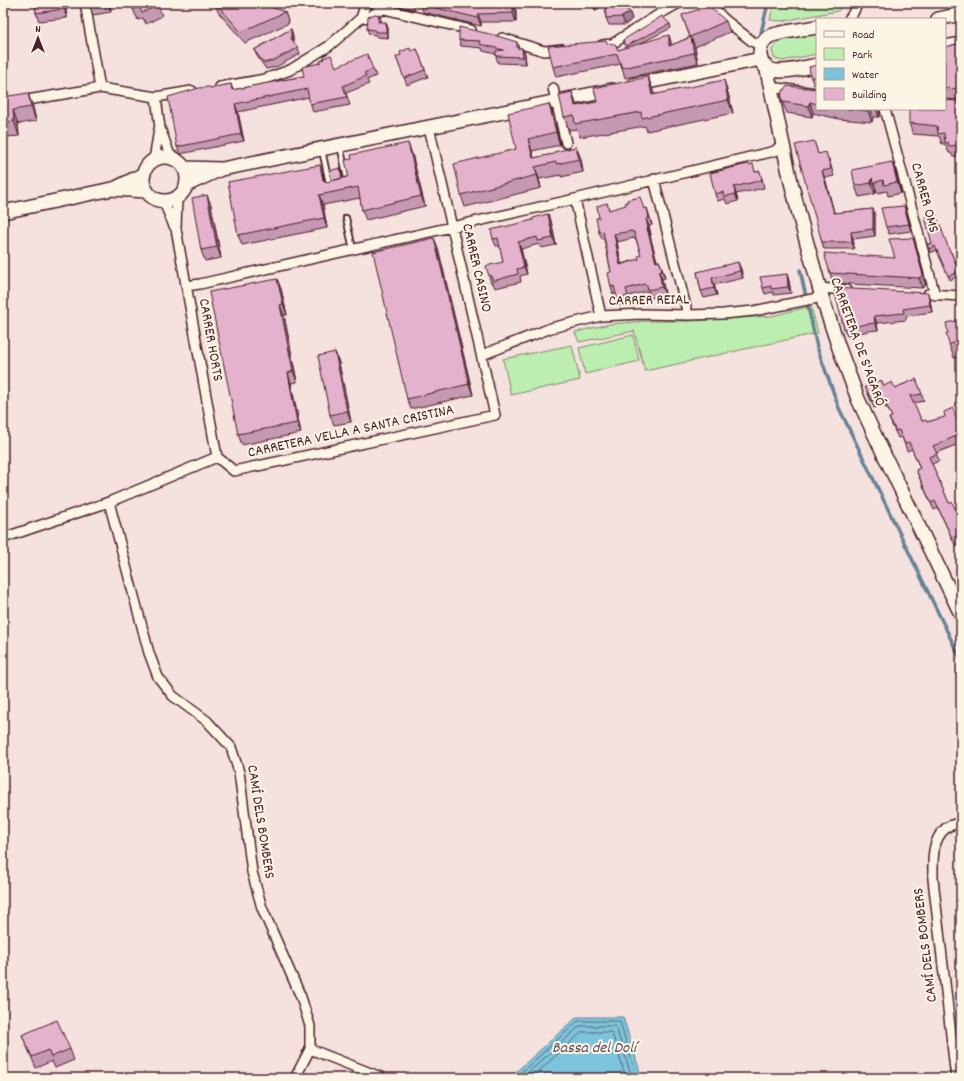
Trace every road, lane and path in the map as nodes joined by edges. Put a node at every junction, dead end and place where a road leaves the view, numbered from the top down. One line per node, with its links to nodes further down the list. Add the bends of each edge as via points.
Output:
1 (85, 3): 24 (street)
2 (366, 3): 10 (street)
3 (374, 3): 8 (street)
4 (393, 3): 8 (street)
5 (679, 3): 18 (street, via 660,12 612,44)
6 (709, 3): 16 (street, via 753,42)
7 (858, 3): 11 (street)
8 (384, 10): 10 (street); 20 (street, via 486,34)
9 (961, 14): 12 (street)
10 (361, 18): 28 (street, via 329,46 290,70 265,79)
11 (850, 18)
12 (943, 18)
13 (816, 27): 16 (street, via 773,35)
14 (540, 40): 20 (street)
15 (961, 42): 17 (street)
16 (762, 44): 21 (street, CARRETERA DE S'AGARÓ, via 760,52)
17 (946, 45)
18 (590, 46)
19 (569, 48): 20 (street)
20 (544, 53)
21 (763, 63): 23 (street, via 774,71); 26 (street, CARRETERA DE S'AGARÓ); 27 (street)
22 (816, 65): 23 (street)
23 (787, 70): 26 (street)
24 (100, 88): 28 (street); 29 (street)
25 (816, 93): 26 (street)
26 (775, 94): 33 (street, CARRETERA DE S'AGARÓ)
27 (554, 95): 31 (street); 34 (street)
28 (156, 97): 32 (street)
29 (3, 104)
30 (885, 110): 60 (street, CARRER OMS)
31 (430, 127): 35 (street); 53 (street, CARRER CASINO)
32 (160, 128): 37 (street); 38 (street)
33 (783, 142): 42 (street, via 775,151); 59 (street, CARRETERA DE S'AGARÓ)
34 (566, 143)
35 (340, 145): 36 (street); 44 (lane, via 348,185)
36 (322, 148): 40 (street); 45 (lane, via 330,189)
37 (171, 158): 38 (street, via 162,157); 39 (street)
38 (154, 160): 41 (street)
39 (184, 168): 40 (street); 43 (street, via 187,176)
40 (222, 169): 43 (street)
41 (144, 174): 46 (street); 47 (street)
42 (654, 179): 49 (street); 62 (street)
43 (186, 185): 48 (street)
44 (342, 186)
45 (336, 187)
46 (112, 190): 47 (street); 51 (street)
47 (147, 191): 50 (street, via 154,198)
48 (177, 197): 50 (street); 54 (street, CARRER HORTS)
49 (576, 199): 53 (street); 63 (street)
50 (163, 200): 54 (street, CARRER HORTS)
51 (3, 212)
52 (346, 218): 55 (lane)
53 (452, 227): 55 (street); 64 (street, CARRER CASINO)
54 (176, 229): 56 (street, CARRER HORTS)
55 (353, 249): 56 (street)
56 (186, 286): 66 (street, CARRER HORTS)
57 (858, 290): 59 (street, CARRER REIAL)
58 (919, 294): 60 (street)
59 (818, 295): 62 (street, CARRER REIAL, via 754,311); 69 (street, CARRETERA DE S'AGARÓ, via 858,399)
60 (935, 295): 61 (street)
61 (961, 296)
62 (688, 315): 63 (street, CARRER REIAL)
63 (601, 316): 64 (street, CARRER REIAL, via 551,328)
64 (482, 355): 65 (street, CARRER CASINO)
65 (495, 415): 66 (street, CARRETERA VELLA A SANTA CRISTINA, via 234,471)
66 (217, 457): 67 (street)
67 (109, 502): 68 (street); 71 (street, CAMÍ DELS BOMBERS, via 149,653 158,677 173,696 207,721 231,747 239,772 252,872 262,908 301,996 310,1026)
68 (3, 538)
69 (960, 612)
70 (961, 822): 74 (street, CAMÍ DELS BOMBERS, via 947,828 936,839 932,857)
71 (310, 1049): 72 (street); 73 (street)
72 (296, 1078)
73 (383, 1078)
74 (956, 1078)

